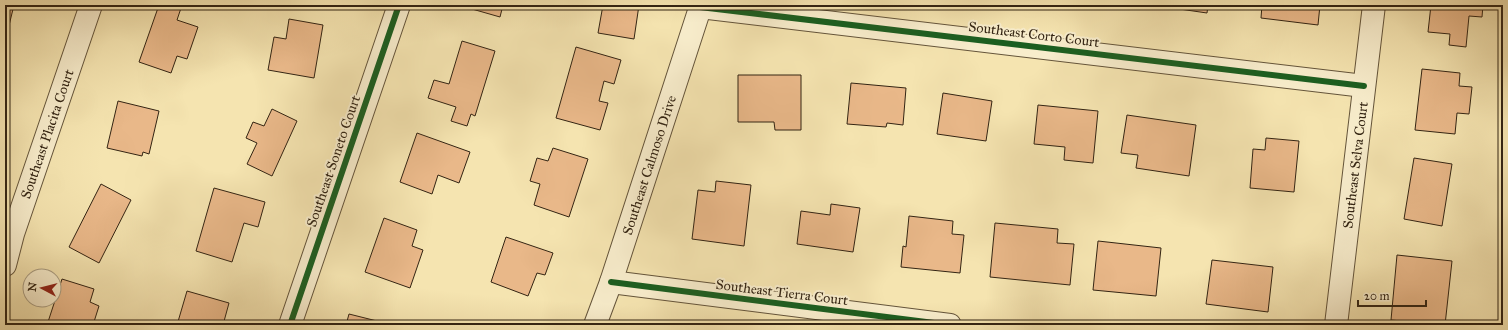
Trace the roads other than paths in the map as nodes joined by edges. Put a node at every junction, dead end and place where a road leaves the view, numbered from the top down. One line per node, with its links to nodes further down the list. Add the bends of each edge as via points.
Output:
1 (91, 5): 6 (street, Southeast Placita Court, via 13,234)
2 (399, 5): 8 (street, Southeast Soneto Court)
3 (1374, 5): 5 (street, Southeast Selva Court)
4 (701, 6): 5 (street, Southeast Corto Court); 7 (street, Southeast Calmoso Drive)
5 (1364, 86): 11 (street, Southeast Selva Court)
6 (5, 265)
7 (611, 282): 9 (street, Southeast Calmoso Drive); 10 (street, Southeast Tierra Court)
8 (290, 325)
9 (595, 325)
10 (950, 325)
11 (1336, 325)

